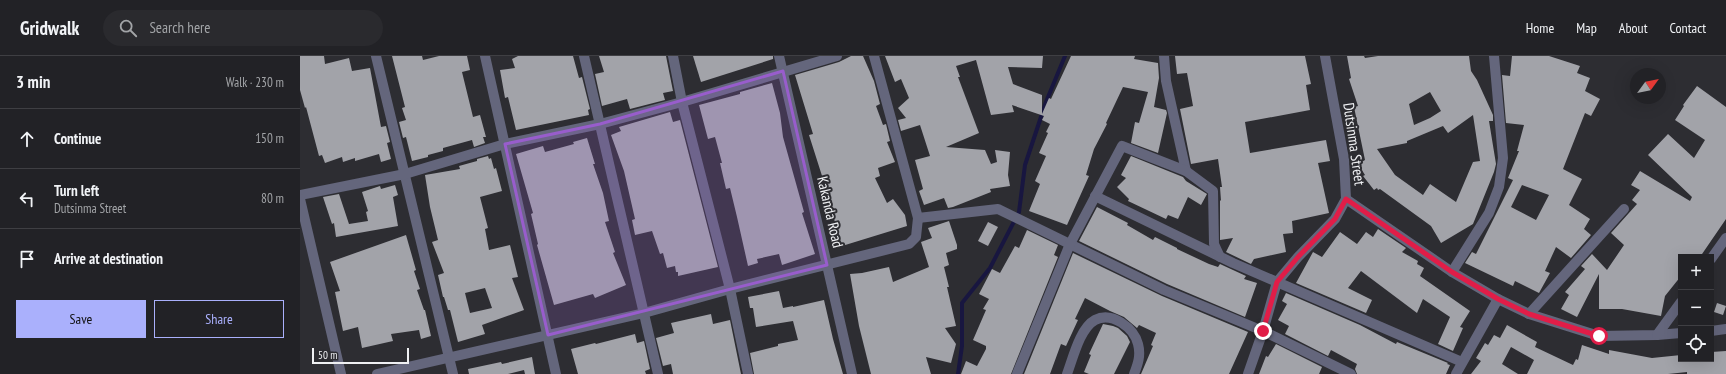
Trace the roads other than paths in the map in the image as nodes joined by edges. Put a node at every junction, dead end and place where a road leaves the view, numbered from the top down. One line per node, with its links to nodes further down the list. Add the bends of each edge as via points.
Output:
1 (376, 56): 16 (street)
2 (485, 56): 14 (street)
3 (584, 56): 13 (street)
4 (673, 56): 12 (street)
5 (779, 56): 11 (street, Kakanda Road)
6 (837, 56): 11 (street)
7 (874, 56): 22 (street)
8 (1164, 56): 15 (street, via 1166,81)
9 (1325, 56): 20 (street, Dutsinma Street, via 1344,159)
10 (1494, 56): 28 (street, via 1502,158 1499,187 1489,213)
11 (783, 71): 12 (street); 27 (street, Kakanda Road)
12 (682, 102): 13 (street); 30 (street)
13 (600, 124): 14 (street); 33 (street)
14 (505, 144): 16 (street); 39 (street)
15 (1186, 171): 18 (street, via 1122,146); 26 (street, via 1213,190 1214,244)
16 (405, 174): 17 (street); 41 (street)
17 (300, 195)
18 (1095, 196): 24 (street); 26 (street)
19 (300, 199): 43 (street)
20 (1346, 199): 28 (street); 29 (street, Dutsinma Street, via 1335,219)
21 (1624, 210): 34 (street)
22 (918, 218): 24 (street, via 998,209); 27 (street, via 916,237 908,244)
23 (1726, 238): 25 (street)
24 (1070, 244): 36 (street, via 1164,290); 50 (street)
25 (1714, 255)
26 (1220, 257): 29 (street)
27 (827, 266): 30 (street); 49 (street, Kakanda Road)
28 (1452, 272): 31 (street)
29 (1277, 282): 36 (street, Dutsinma Street); 42 (street)
30 (730, 289): 33 (street); 48 (street)
31 (1498, 299): 34 (street); 42 (street)
32 (1678, 306): 40 (street)
33 (644, 313): 39 (street); 47 (street)
34 (1529, 314): 40 (street, via 1599,336)
35 (1726, 330): 37 (street)
36 (1263, 331): 53 (street, Dutsinma Street); 54 (street)
37 (1714, 331)
38 (1678, 333): 40 (street)
39 (548, 335): 41 (street); 46 (street)
40 (1657, 335)
41 (449, 358): 44 (street); 45 (street)
42 (1462, 362): 55 (street)
43 (341, 374)
44 (377, 374)
45 (453, 374)
46 (556, 374)
47 (658, 374)
48 (748, 374)
49 (852, 374)
50 (1017, 374)
51 (1068, 374): 52 (street, via 1083,332 1095,320 1106,317 1122,322 1138,343 1139,360)
52 (1134, 374)
53 (1248, 374)
54 (1351, 374)
55 (1456, 374)

